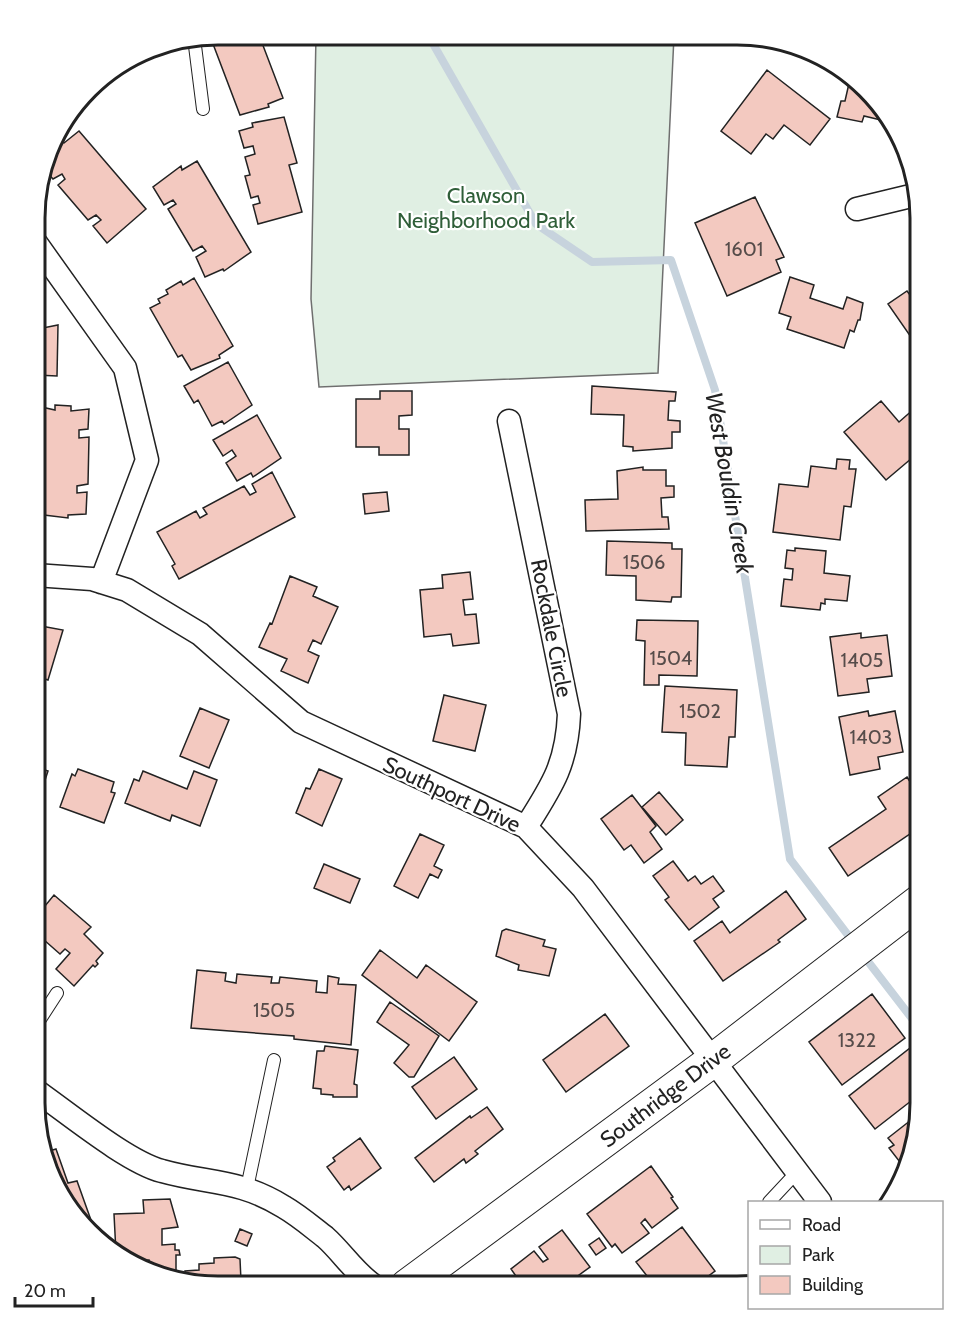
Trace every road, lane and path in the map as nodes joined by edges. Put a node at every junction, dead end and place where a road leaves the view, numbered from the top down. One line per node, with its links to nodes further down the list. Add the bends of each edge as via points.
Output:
1 (195, 46): 2 (lane)
2 (203, 110)
3 (909, 196): 4 (street)
4 (857, 209)
5 (47, 272): 8 (street, via 125,368 147,460)
6 (509, 421): 9 (street, Rockdale Circle, via 569,714 567,745 554,783)
7 (45, 576): 8 (street, Southport Drive)
8 (101, 582): 9 (street, Southport Drive, via 127,590 200,634 300,722)
9 (526, 827): 14 (street, Southport Drive, via 583,888)
10 (910, 914): 14 (street, Southridge Drive)
11 (57, 993): 12 (lane)
12 (45, 1012)
13 (274, 1060): 17 (lane)
14 (712, 1061): 16 (street, Southport Drive); 21 (street, Southridge Drive)
15 (45, 1098): 17 (street, via 136,1160 161,1171)
16 (797, 1172): 18 (lane); 19 (street, Southport Drive)
17 (247, 1188): 20 (street, via 284,1207 318,1232)
18 (771, 1201)
19 (819, 1201)
20 (363, 1276)
21 (422, 1276)

